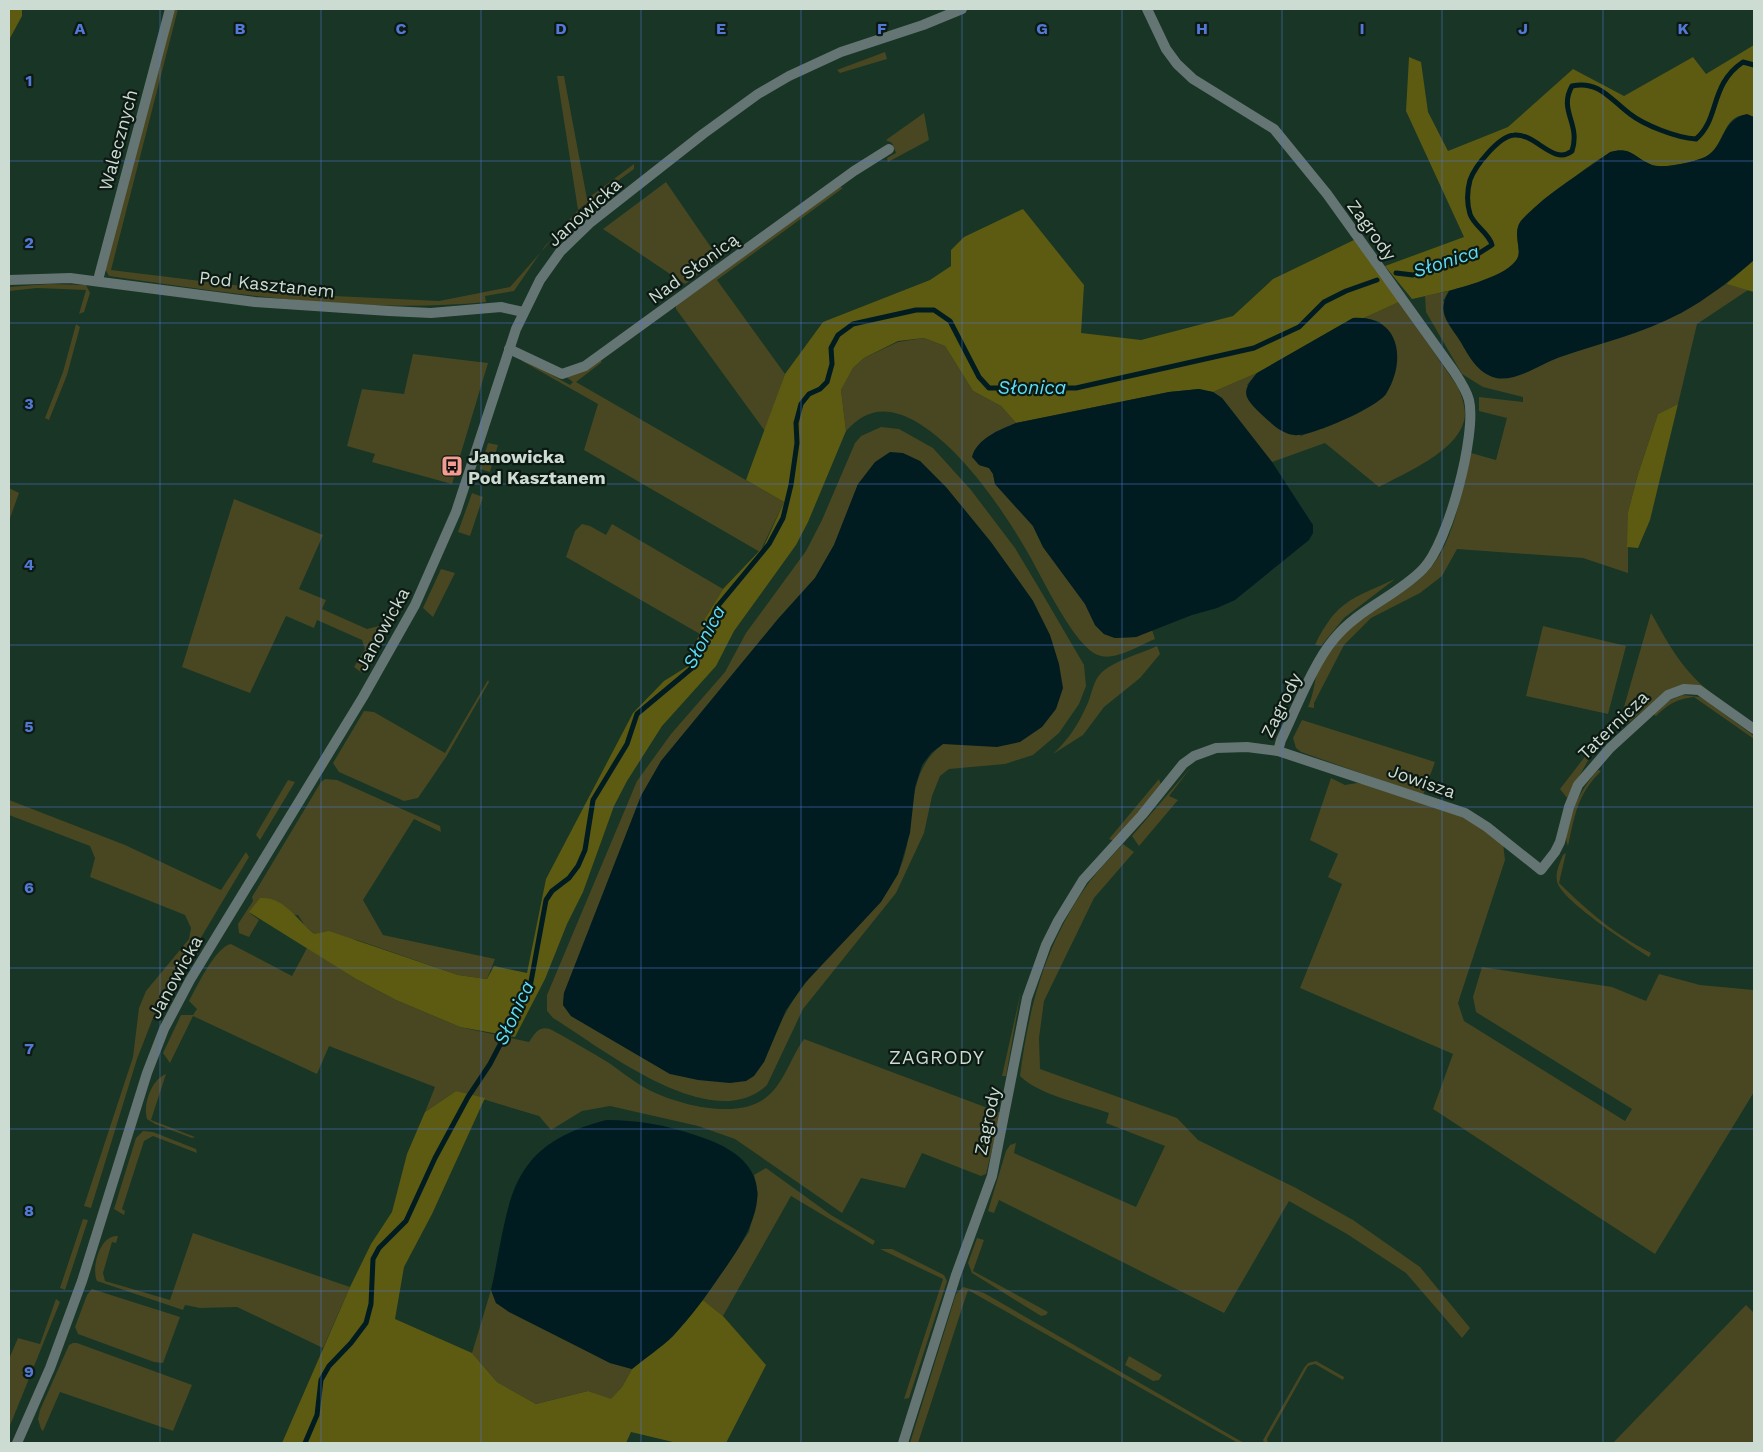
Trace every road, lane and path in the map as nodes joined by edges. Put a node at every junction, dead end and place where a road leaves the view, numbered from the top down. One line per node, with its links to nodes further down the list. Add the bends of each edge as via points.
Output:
1 (170, 9): 6 (street, Walecznych)
2 (962, 9): 7 (street, Janowicka, via 813,64 734,110 575,236 550,265)
3 (1147, 9): 10 (street, Zagrody, via 1177,64 1193,79 1274,129 1327,194 1453,370 1469,398 1461,479 1431,559 1413,578 1370,607 1332,640)
4 (889, 149): 8 (street, Nad Słonicą, via 585,366 562,374)
5 (9, 280): 6 (street, Pod Kasztanem, via 50,277)
6 (98, 280): 7 (street, Pod Kasztanem, via 256,302 431,313 501,308)
7 (523, 312): 8 (street, Janowicka)
8 (509, 349): 12 (street, Janowicka, via 456,512 415,605 363,697 190,980 164,1029 147,1073 82,1281 50,1368)
9 (1754, 729): 11 (street, Taternicza, via 1699,690 1684,689 1668,695 1610,748 1586,775 1572,797 1555,852)
10 (1278, 751): 11 (street, Jowisza, via 1465,813 1488,827); 13 (street, Zagrody, via 1216,748 1183,764 1083,880 1058,921 1028,998 992,1176 956,1275)
11 (1541, 870)
12 (17, 1443)
13 (903, 1443)

